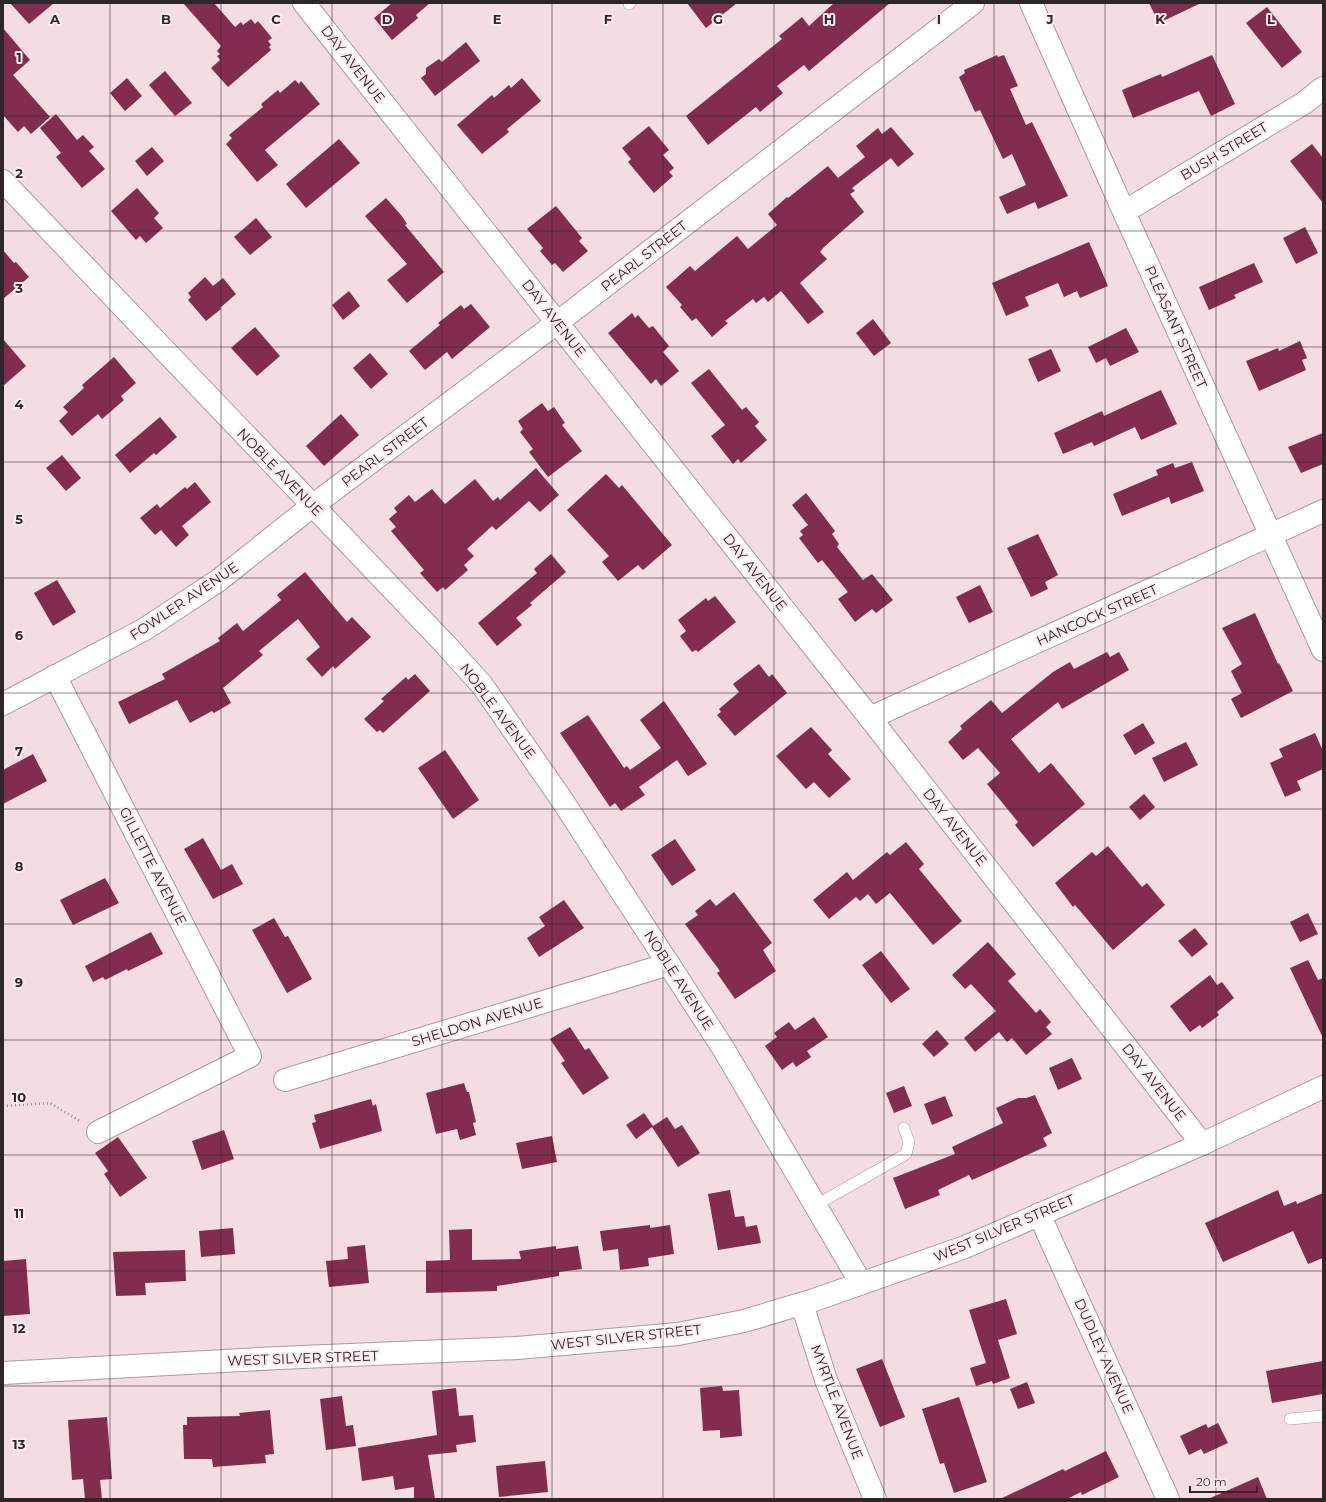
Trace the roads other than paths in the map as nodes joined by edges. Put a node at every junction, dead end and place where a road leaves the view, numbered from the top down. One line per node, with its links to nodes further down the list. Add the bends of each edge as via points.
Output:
1 (304, 3): 7 (street, DAY AVENUE)
2 (973, 3): 7 (street, PEARL STREET)
3 (1031, 3): 6 (street, PLEASANT STREET)
4 (1323, 88): 6 (street, BUSH STREET, via 1304,103)
5 (6, 191): 8 (street, NOBLE AVENUE)
6 (1124, 212): 10 (street, PLEASANT STREET)
7 (558, 322): 8 (street, PEARL STREET); 14 (street, DAY AVENUE)
8 (312, 506): 12 (street, FOWLER AVENUE, via 219,580 145,629); 15 (street, NOBLE AVENUE, via 482,685 562,800)
9 (1323, 511): 10 (street, HANCOCK STREET)
10 (1270, 536): 11 (street, PLEASANT STREET); 14 (street, HANCOCK STREET)
11 (1323, 650)
12 (56, 676): 13 (street, FOWLER AVENUE); 19 (street, GILLETTE AVENUE, via 250,1056)
13 (3, 704)
14 (870, 718): 20 (street, DAY AVENUE)
15 (669, 964): 16 (street, SHELDON AVENUE); 21 (street, NOBLE AVENUE, via 723,1048)
16 (285, 1080)
17 (1323, 1087): 20 (street, WEST SILVER STREET)
18 (904, 1128): 21 (lane, via 909,1142 906,1154)
19 (98, 1132)
20 (1202, 1144): 22 (street, WEST SILVER STREET)
21 (816, 1205): 23 (street, NOBLE AVENUE)
22 (1039, 1214): 23 (street, WEST SILVER STREET, via 965,1247); 29 (street, DUDLEY AVENUE)
23 (861, 1283): 24 (street, WEST SILVER STREET)
24 (802, 1304): 25 (street, WEST SILVER STREET, via 744,1321 678,1334 518,1348); 28 (street, MYRTLE AVENUE, via 826,1380)
25 (3, 1373)
26 (1323, 1416): 27 (lane)
27 (1290, 1419)
28 (875, 1499)
29 (1168, 1499)

